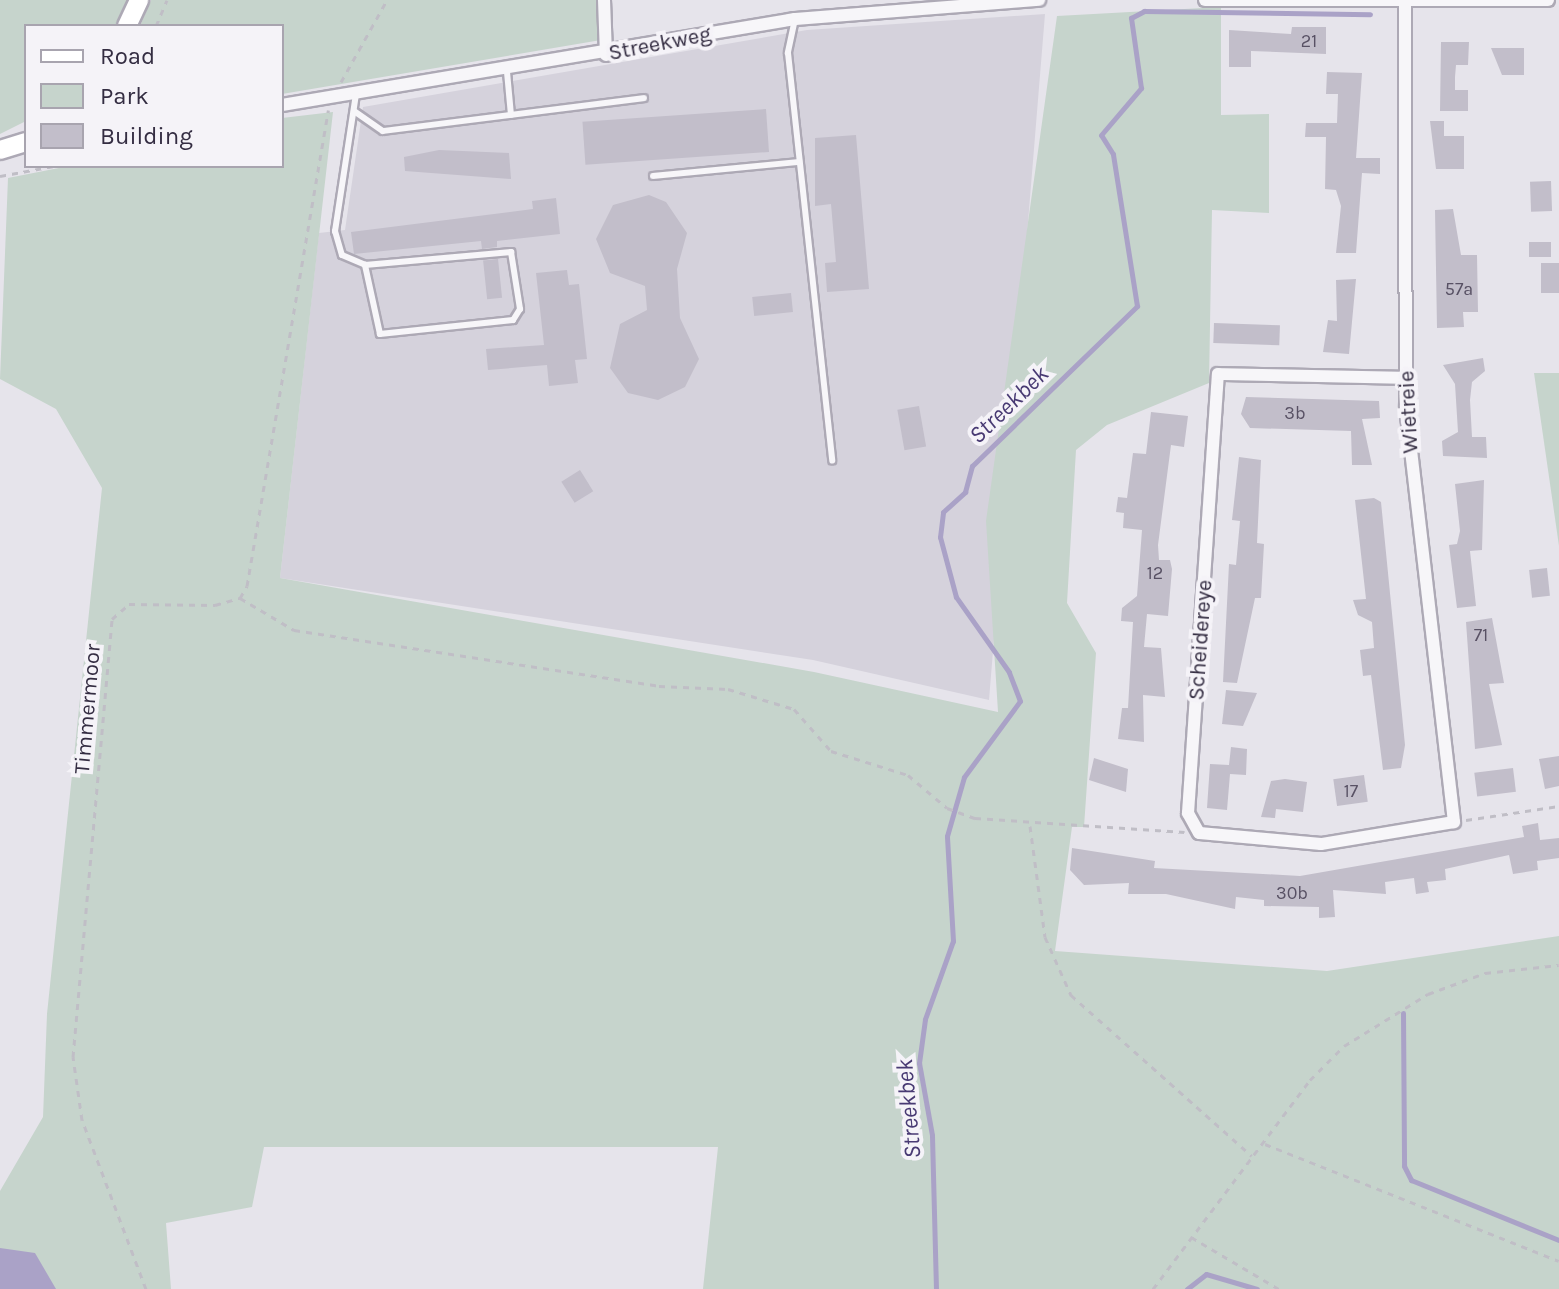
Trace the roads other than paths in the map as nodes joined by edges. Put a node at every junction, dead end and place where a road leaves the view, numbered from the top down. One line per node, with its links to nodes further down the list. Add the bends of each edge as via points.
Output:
1 (139, 0): 8 (main road)
2 (604, 0): 9 (street)
3 (1039, 0): 7 (street, Streekweg)
4 (1205, 0): 6 (street)
5 (1548, 0): 6 (street)
6 (1405, 1): 21 (street, Wietreie)
7 (795, 19): 9 (street, Streekweg); 18 (lane, via 788,53)
8 (128, 24)
9 (606, 55): 10 (street, Streekweg)
10 (507, 72): 11 (street, Streekweg); 15 (lane)
11 (356, 94): 13 (street, Streekweg); 14 (lane)
12 (644, 98): 15 (lane)
13 (284, 105)
14 (354, 111): 15 (lane, via 383,131); 20 (lane, via 335,231 342,255)
15 (511, 115)
16 (24, 143): 17 (main road)
17 (0, 150)
18 (799, 162): 19 (lane); 22 (lane)
19 (653, 176)
20 (365, 265): 20 (lane, via 511,252 520,309 513,320 380,334)
21 (1406, 378): 23 (street, Scheidereye, via 1218,374 1188,813); 23 (street, Wietreie, via 1430,656 1454,822 1321,844)
22 (832, 461)
23 (1199, 833)

